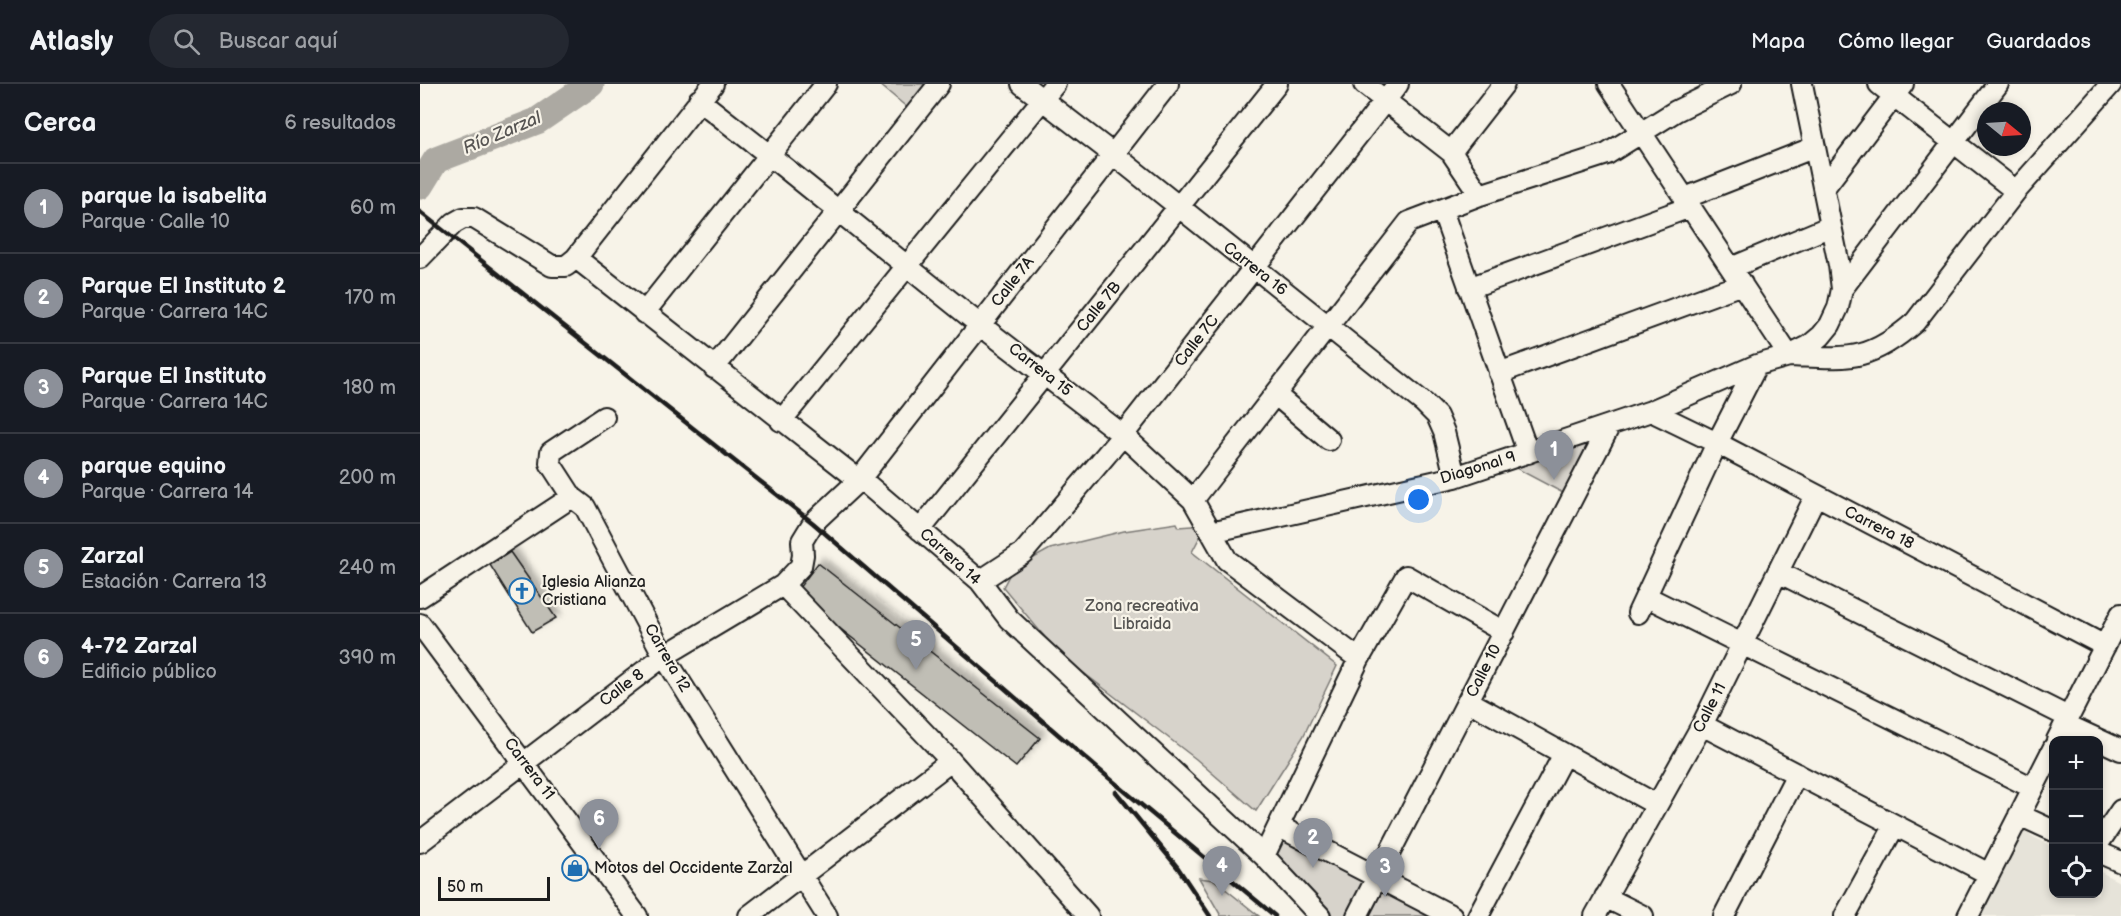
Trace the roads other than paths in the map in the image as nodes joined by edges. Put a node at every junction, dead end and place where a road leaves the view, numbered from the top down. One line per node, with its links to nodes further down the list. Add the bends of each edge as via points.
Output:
1 (713, 84): 17 (street)
2 (825, 84): 24 (street)
3 (939, 84): 31 (street)
4 (1022, 84): 16 (street, Carrera 16)
5 (1168, 84): 23 (street, Calle 7A)
6 (1277, 84): 29 (street, Calle 7B)
7 (1364, 84): 18 (street)
8 (1398, 84): 18 (street, Calle 7C)
9 (1504, 84): 22 (street)
10 (1731, 84): 19 (street)
11 (1802, 84): 21 (street)
12 (1998, 84): 20 (street)
13 (2111, 84): 26 (street)
14 (1612, 85): 19 (street)
15 (1892, 88): 20 (street); 25 (street)
16 (1048, 92): 23 (street, Carrera 16); 35 (street)
17 (699, 100): 24 (street, Carrera 15); 34 (street)
18 (1384, 100): 22 (street); 36 (street, Calle 7C)
19 (1641, 132): 27 (street, via 1607,154); 28 (street)
20 (1954, 142): 26 (street); 40 (street)
21 (1815, 147): 25 (street); 28 (street)
22 (1451, 152): 27 (street)
23 (1113, 154): 29 (street, Carrera 16); 42 (street, Calle 7A)
24 (770, 155): 31 (street, Carrera 15); 41 (street)
25 (1824, 188): 32 (street)
26 (2016, 191): 44 (street, via 1915,322 1895,340 1859,356)
27 (1480, 195): 30 (street)
28 (1687, 202): 37 (street); 39 (street)
29 (1178, 208): 36 (street, Carrera 16); 48 (street, Calle 7B)
30 (1442, 210): 39 (street); 43 (street, via 1409,222)
31 (838, 211): 35 (street, Carrera 15); 46 (street)
32 (1831, 226): 37 (street); 40 (street)
33 (420, 258): 34 (street, Carrera 14, via 454,223 474,218 552,266)
34 (571, 262): 41 (street, Carrera 14)
35 (907, 266): 42 (street, Carrera 15); 52 (street)
36 (1254, 268): 43 (street, Carrera 16); 54 (street, Calle 7C)
37 (1731, 268): 38 (street)
38 (1742, 284): 44 (street); 47 (street)
39 (1470, 288): 47 (street)
40 (1842, 289): 44 (street, Diagonal 9, via 1830,325 1809,346)
41 (644, 313): 46 (street, Carrera 14)
42 (980, 324): 48 (street, Carrera 15); 59 (street, Calle 7A)
43 (1329, 327): 49 (street); 58 (street, Carrera 16, via 1437,416)
44 (1789, 356): 45 (street, Diagonal 9)
45 (1757, 365): 50 (street, Diagonal 9); 56 (street)
46 (714, 368): 52 (street, Carrera 14)
47 (1499, 373): 57 (street)
48 (1045, 374): 54 (street, Carrera 15); 63 (street, Calle 7B)
49 (1276, 395): 55 (street); 62 (street)
50 (1651, 411): 53 (street, Diagonal 9); 56 (street, Carrera 18)
51 (604, 417): 61 (street, Carrera 12, via 551,452 550,463)
52 (781, 421): 59 (street, Carrera 14)
53 (1610, 426): 57 (street, Diagonal 9); 71 (street, Calle 10)
54 (1123, 435): 62 (street, Carrera 15); 66 (street, Calle 7C, via 1023,553)
55 (1329, 440)
56 (1717, 443): 60 (street, Carrera 18); 72 (street, via 1642,605)
57 (1528, 453): 58 (street, Diagonal 9)
58 (1455, 477): 64 (street, Diagonal 9)
59 (859, 480): 63 (street, Carrera 14); 67 (street, Calle 8, via 813,523 802,541 801,566)
60 (1816, 495): 65 (street, Calle 11); 73 (street, Carrera 18)
61 (572, 498): 68 (street); 74 (street, Carrera 12, via 585,507)
62 (1193, 500): 64 (street, Carrera 15)
63 (920, 530): 66 (street, Carrera 14)
64 (1211, 531): 75 (street, Carrera 15, via 1227,560)
65 (1778, 572): 72 (street, Calle 11); 78 (street)
66 (980, 581): 95 (street, Carrera 14, via 1009,619)
67 (783, 585): 74 (street, Calle 8); 82 (street)
68 (420, 597)
69 (2121, 614): 73 (street)
70 (420, 624): 83 (street, Carrera 11)
71 (1504, 632): 75 (street, via 1406,576); 76 (street, Calle 10)
72 (1742, 645): 77 (street, Calle 11); 85 (street)
73 (2105, 646): 78 (street)
74 (664, 656): 83 (street, Calle 8); 98 (street, Carrera 12)
75 (1359, 659): 90 (street)
76 (1468, 701): 80 (street); 99 (street, Calle 10)
77 (1702, 725): 84 (street); 86 (street, Calle 11)
78 (2064, 727): 79 (street)
79 (2121, 750)
80 (1564, 754): 86 (street); 108 (street)
81 (2049, 756): 85 (street)
82 (951, 761): 98 (street); 104 (street)
83 (524, 763): 93 (street, Calle 8); 101 (street, Carrera 11)
84 (1797, 774): 89 (street); 111 (street)
85 (2032, 788): 88 (street)
86 (1657, 805): 100 (street, Calle 11)
87 (2121, 810): 92 (street)
88 (2019, 815): 91 (street); 97 (street)
89 (1895, 825): 97 (street); 112 (street)
90 (1280, 827): 95 (street); 99 (street)
91 (2049, 829)
92 (2103, 837)
93 (420, 842)
94 (2103, 854): 96 (street)
95 (1264, 856): 105 (street, Carrera 14)
96 (2121, 862)
97 (1989, 874): 113 (street)
98 (802, 876): 102 (street); 103 (street, Carrera 12)
99 (1377, 878): 106 (street, Calle 10); 107 (street)
100 (1605, 897): 109 (street, Calle 11); 110 (street)
101 (637, 916)
102 (749, 916)
103 (827, 916)
104 (1089, 916)
105 (1320, 916)
106 (1357, 916)
107 (1452, 916)
108 (1478, 916)
109 (1595, 916)
110 (1643, 916)
111 (1724, 916)
112 (1845, 916)
113 (1968, 916)

